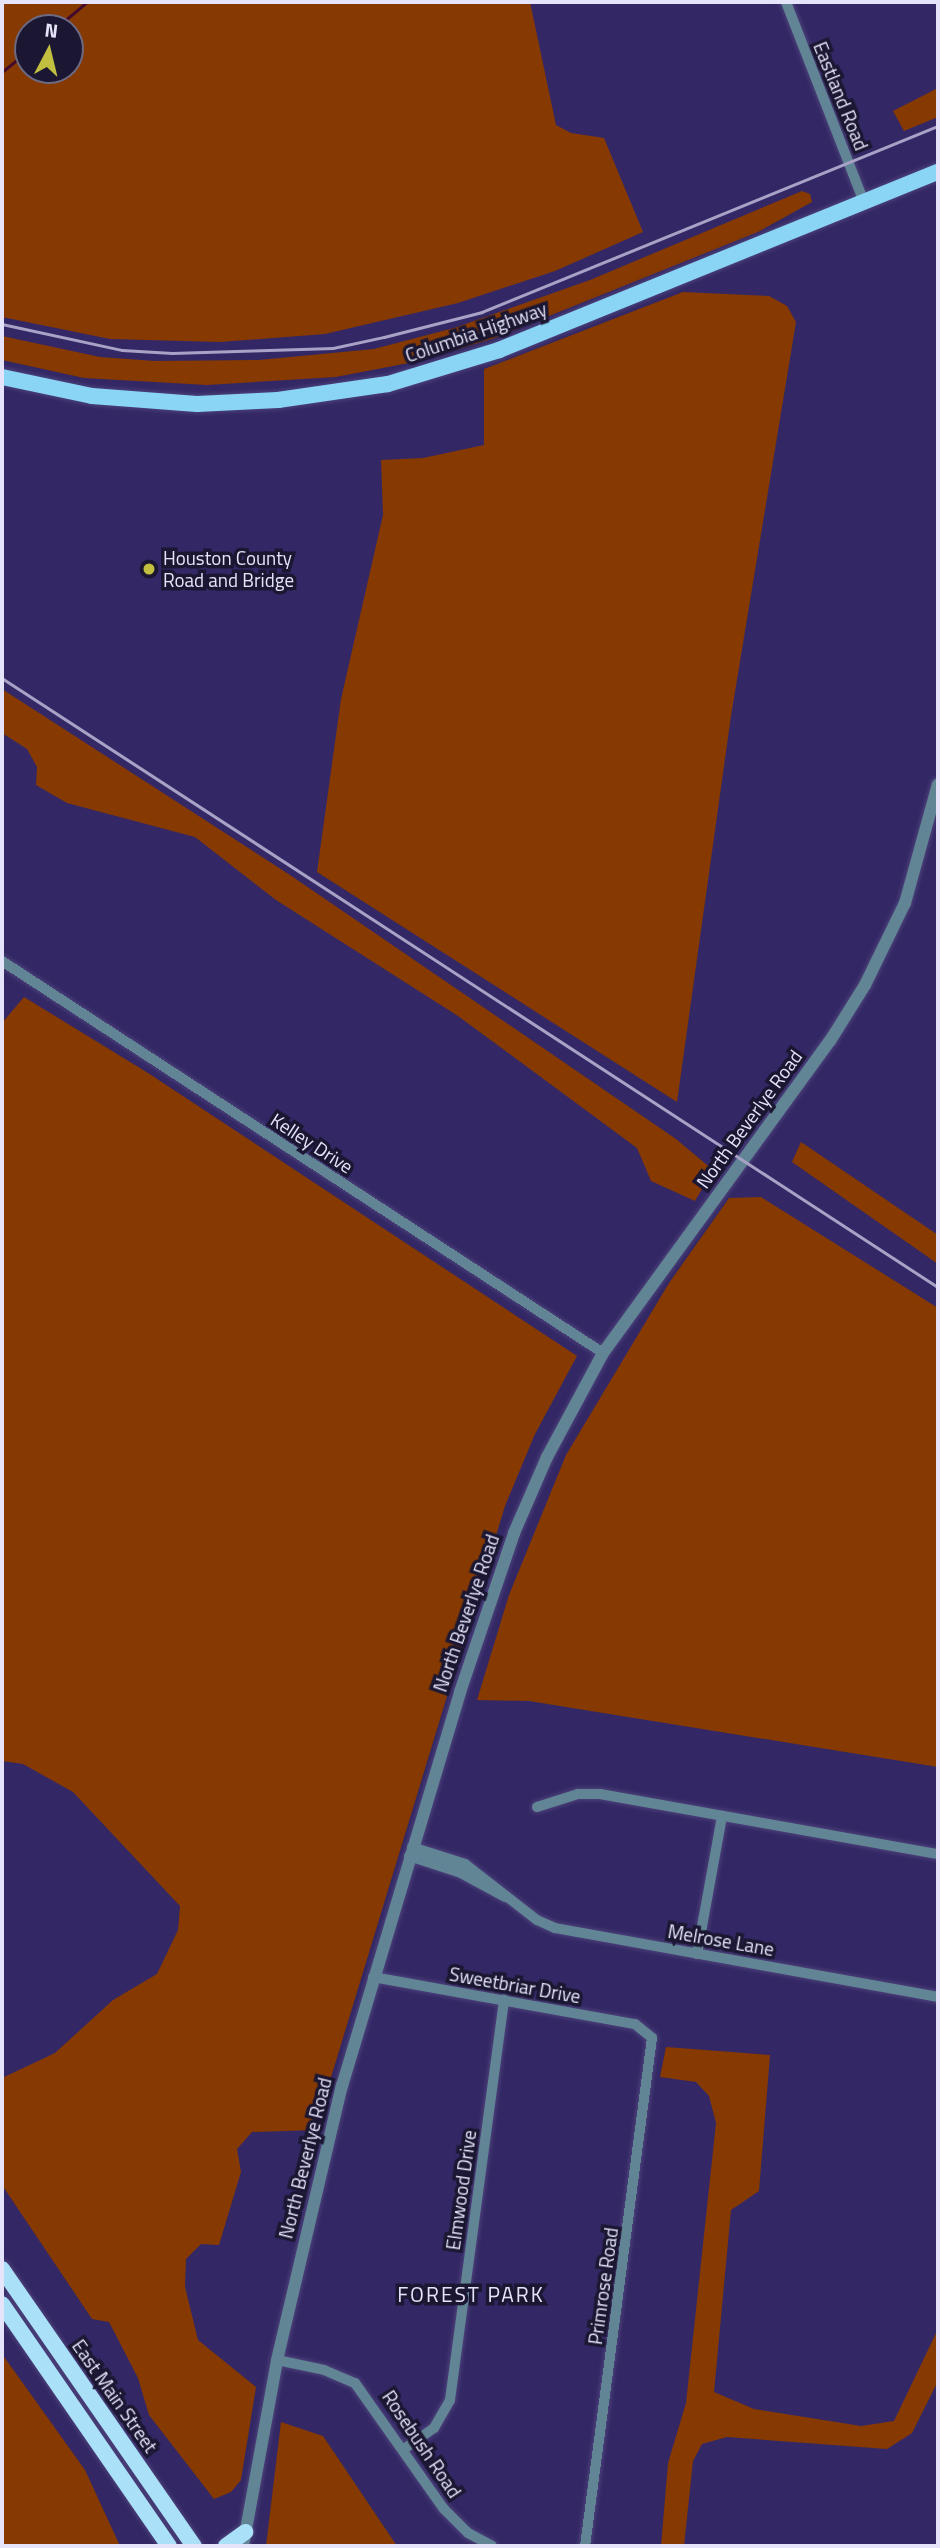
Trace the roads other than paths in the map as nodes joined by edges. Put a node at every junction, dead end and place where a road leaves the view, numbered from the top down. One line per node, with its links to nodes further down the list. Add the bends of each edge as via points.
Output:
1 (786, 2): 3 (street, Eastland Road)
2 (938, 172): 3 (main road, Columbia Highway)
3 (864, 202): 4 (main road, Columbia Highway, via 499,350 388,384 278,400 197,404 92,396)
4 (2, 377)
5 (938, 784): 7 (street, North Beverlye Road, via 905,903 860,994)
6 (2, 961): 7 (street, Kelley Drive)
7 (603, 1353): 10 (street, North Beverlye Road, via 547,1457 514,1533)
8 (537, 1807): 9 (street, via 593,1793)
9 (722, 1816): 11 (street); 12 (street)
10 (411, 1852): 12 (street, Melrose Lane, via 461,1873 555,1928); 13 (street, North Beverlye Road)
11 (938, 1854)
12 (697, 1954): 14 (street, Melrose Lane)
13 (373, 1977): 15 (street, Sweetbriar Drive); 19 (street, North Beverlye Road)
14 (938, 1997)
15 (504, 2000): 16 (street, Sweetbriar Drive, via 635,2024); 20 (street, Elmwood Drive, via 450,2400 434,2428)
16 (649, 2031): 26 (street, Primrose Road, via 653,2045)
17 (2, 2269): 22 (highway, East Main Street)
18 (2, 2304): 23 (highway)
19 (277, 2360): 20 (street, Rosebush Road, via 324,2370 355,2383); 21 (street, North Beverlye Road)
20 (404, 2449): 25 (street, Rosebush Road, via 456,2522)
21 (244, 2539): 24 (highway)
22 (196, 2545)
23 (169, 2546)
24 (226, 2546)
25 (492, 2546)
26 (585, 2546)

